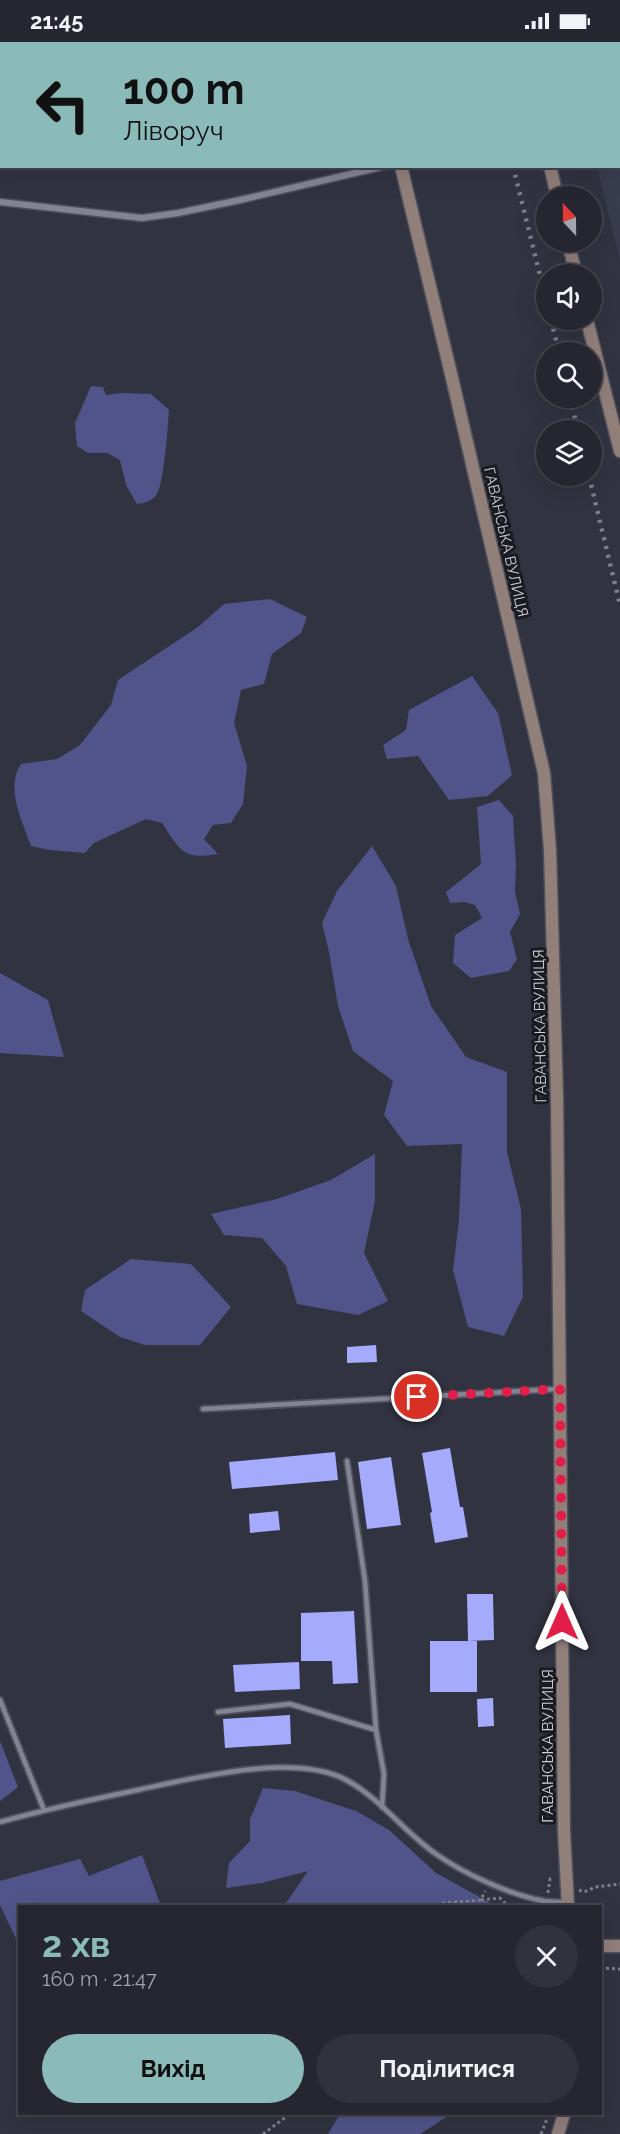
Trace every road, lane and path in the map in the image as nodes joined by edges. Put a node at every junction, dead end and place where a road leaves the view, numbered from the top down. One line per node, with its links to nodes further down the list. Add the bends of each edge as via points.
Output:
1 (376, 168): 5 (street, via 142,218)
2 (401, 168): 8 (main road, ГАВАНСЬКА ВУЛИЦЯ, via 544,773 557,1098)
3 (550, 168): 4 (main road)
4 (555, 186)
5 (0, 202)
6 (590, 330): 7 (main road)
7 (620, 451)
8 (560, 1389): 9 (lane); 22 (main road, ГАВАНСЬКА ВУЛИЦЯ)
9 (203, 1408)
10 (346, 1461): 13 (lane, via 365,1581)
11 (0, 1700): 15 (lane)
12 (218, 1712): 13 (lane, via 290,1704)
13 (376, 1730): 14 (lane, via 384,1774)
14 (382, 1807): 15 (lane, ГАВАНСЬКА ВУЛИЦЯ, via 349,1781 332,1774 267,1768 202,1777); 17 (lane, ГАВАНСЬКА ВУЛИЦЯ, via 436,1854)
15 (44, 1810): 16 (lane, ГАВАНСЬКА ВУЛИЦЯ)
16 (0, 1822)
17 (489, 1882): 20 (path); 22 (lane, ГАВАНСЬКА ВУЛИЦЯ, via 511,1892)
18 (620, 1884): 19 (path)
19 (584, 1892)
20 (482, 1900): 21 (path); 23 (path, via 500,1898)
21 (442, 1903)
22 (567, 1904)
23 (507, 1905)
24 (602, 1946): 25 (main road)
25 (620, 1946)
26 (602, 1968): 27 (path)
27 (620, 1969)
28 (289, 2115): 31 (path)
29 (549, 2115): 32 (path)
30 (564, 2115): 33 (main road)
31 (263, 2134)
32 (542, 2134)
33 (558, 2134)

